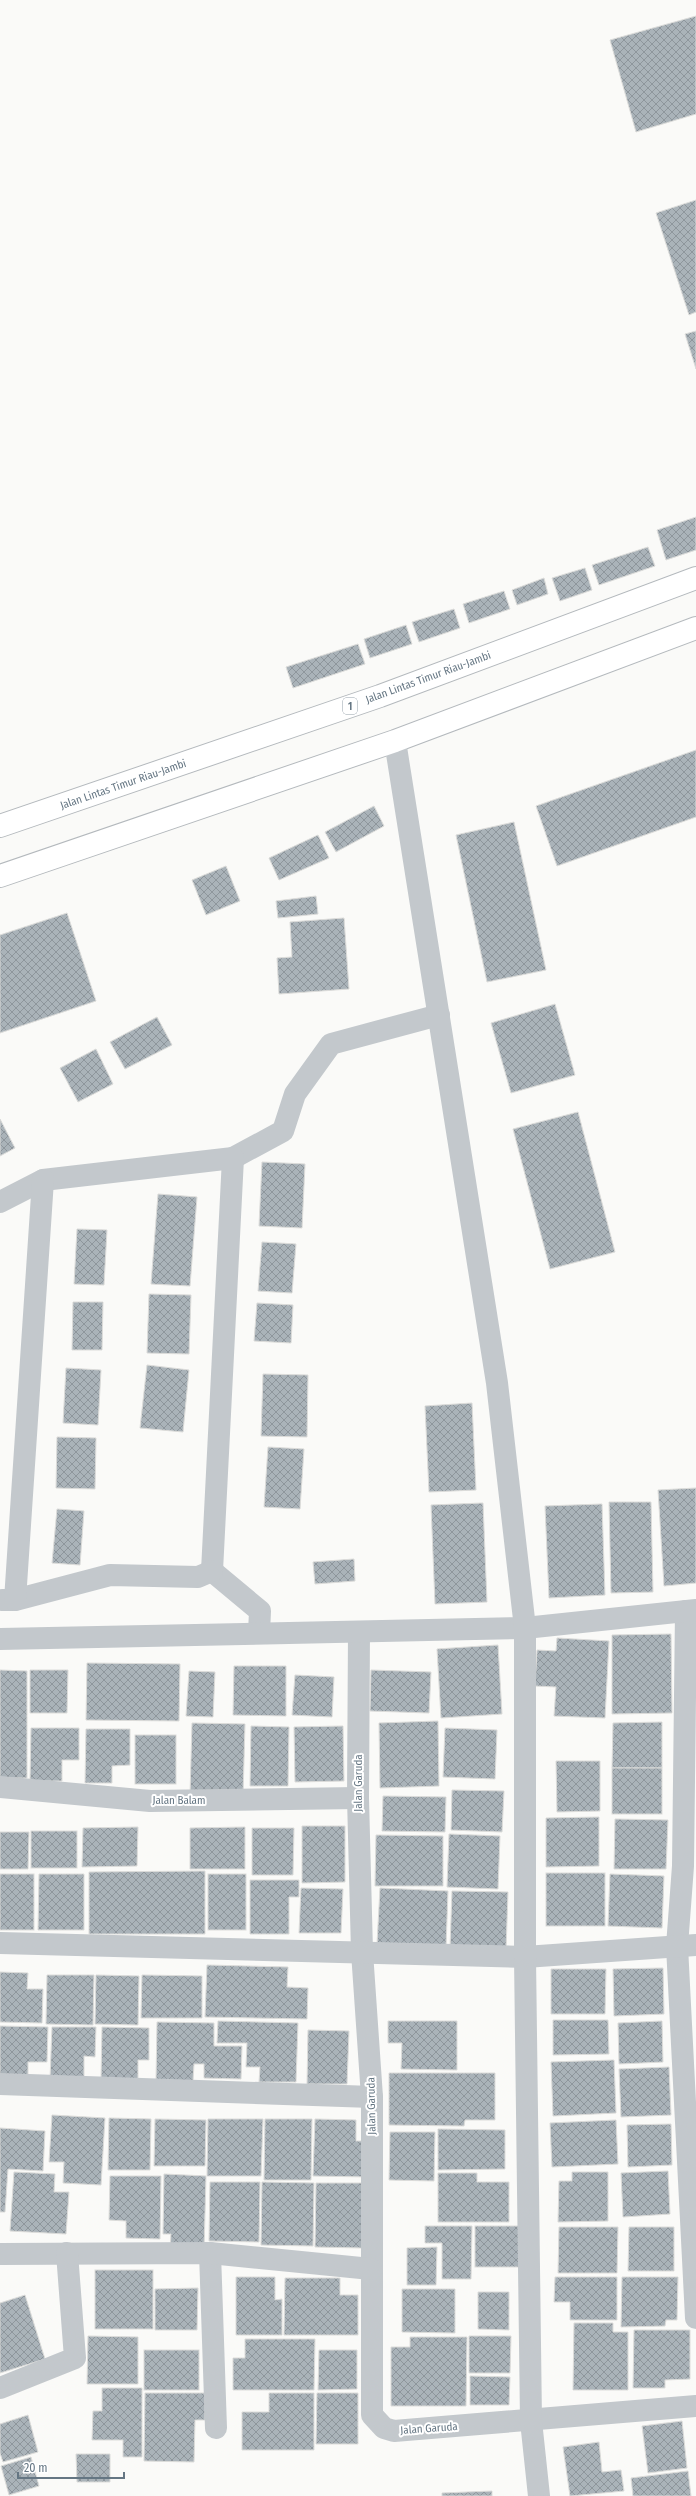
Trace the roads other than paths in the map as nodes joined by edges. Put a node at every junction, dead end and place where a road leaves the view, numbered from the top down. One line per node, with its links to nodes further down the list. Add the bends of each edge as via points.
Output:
1 (696, 578): 4 (highway, Jalan Lintas Timur Riau-Jambi / 1, via 380,696)
2 (696, 628): 3 (highway)
3 (395, 741): 5 (highway); 6 (street)
4 (0, 826)
5 (0, 876)
6 (439, 1015): 7 (street, via 330,1044 295,1094 283,1131); 13 (street, via 497,1383)
7 (233, 1158): 8 (street); 10 (street)
8 (44, 1180): 9 (street); 11 (street)
9 (0, 1202)
10 (212, 1571): 11 (street, via 198,1577 110,1575); 15 (street, via 260,1611)
11 (8, 1600)
12 (691, 1611): 13 (street); 20 (street, via 683,1866)
13 (525, 1628): 14 (street); 22 (street)
14 (359, 1632): 15 (street); 18 (street, Jalan Garuda)
15 (259, 1633): 16 (street)
16 (0, 1640)
17 (0, 1787): 18 (street, Jalan Balam, via 150,1801)
18 (358, 1798): 21 (street, Jalan Garuda)
19 (0, 1943): 21 (street)
20 (687, 1945): 22 (street); 29 (street)
21 (362, 1952): 22 (street); 24 (street, Jalan Garuda)
22 (525, 1957): 32 (street)
23 (0, 2084): 24 (street)
24 (372, 2097): 28 (street, Jalan Garuda)
25 (0, 2254): 26 (street)
26 (67, 2254): 27 (street); 30 (street, via 75,2358)
27 (210, 2254): 28 (street); 33 (street)
28 (371, 2268): 32 (street, Jalan Garuda, via 371,2406 375,2420 384,2428 394,2431)
29 (696, 2318)
30 (0, 2388)
31 (696, 2406): 32 (street, Jalan Garuda)
32 (531, 2420): 34 (street)
33 (216, 2428)
34 (539, 2496)

